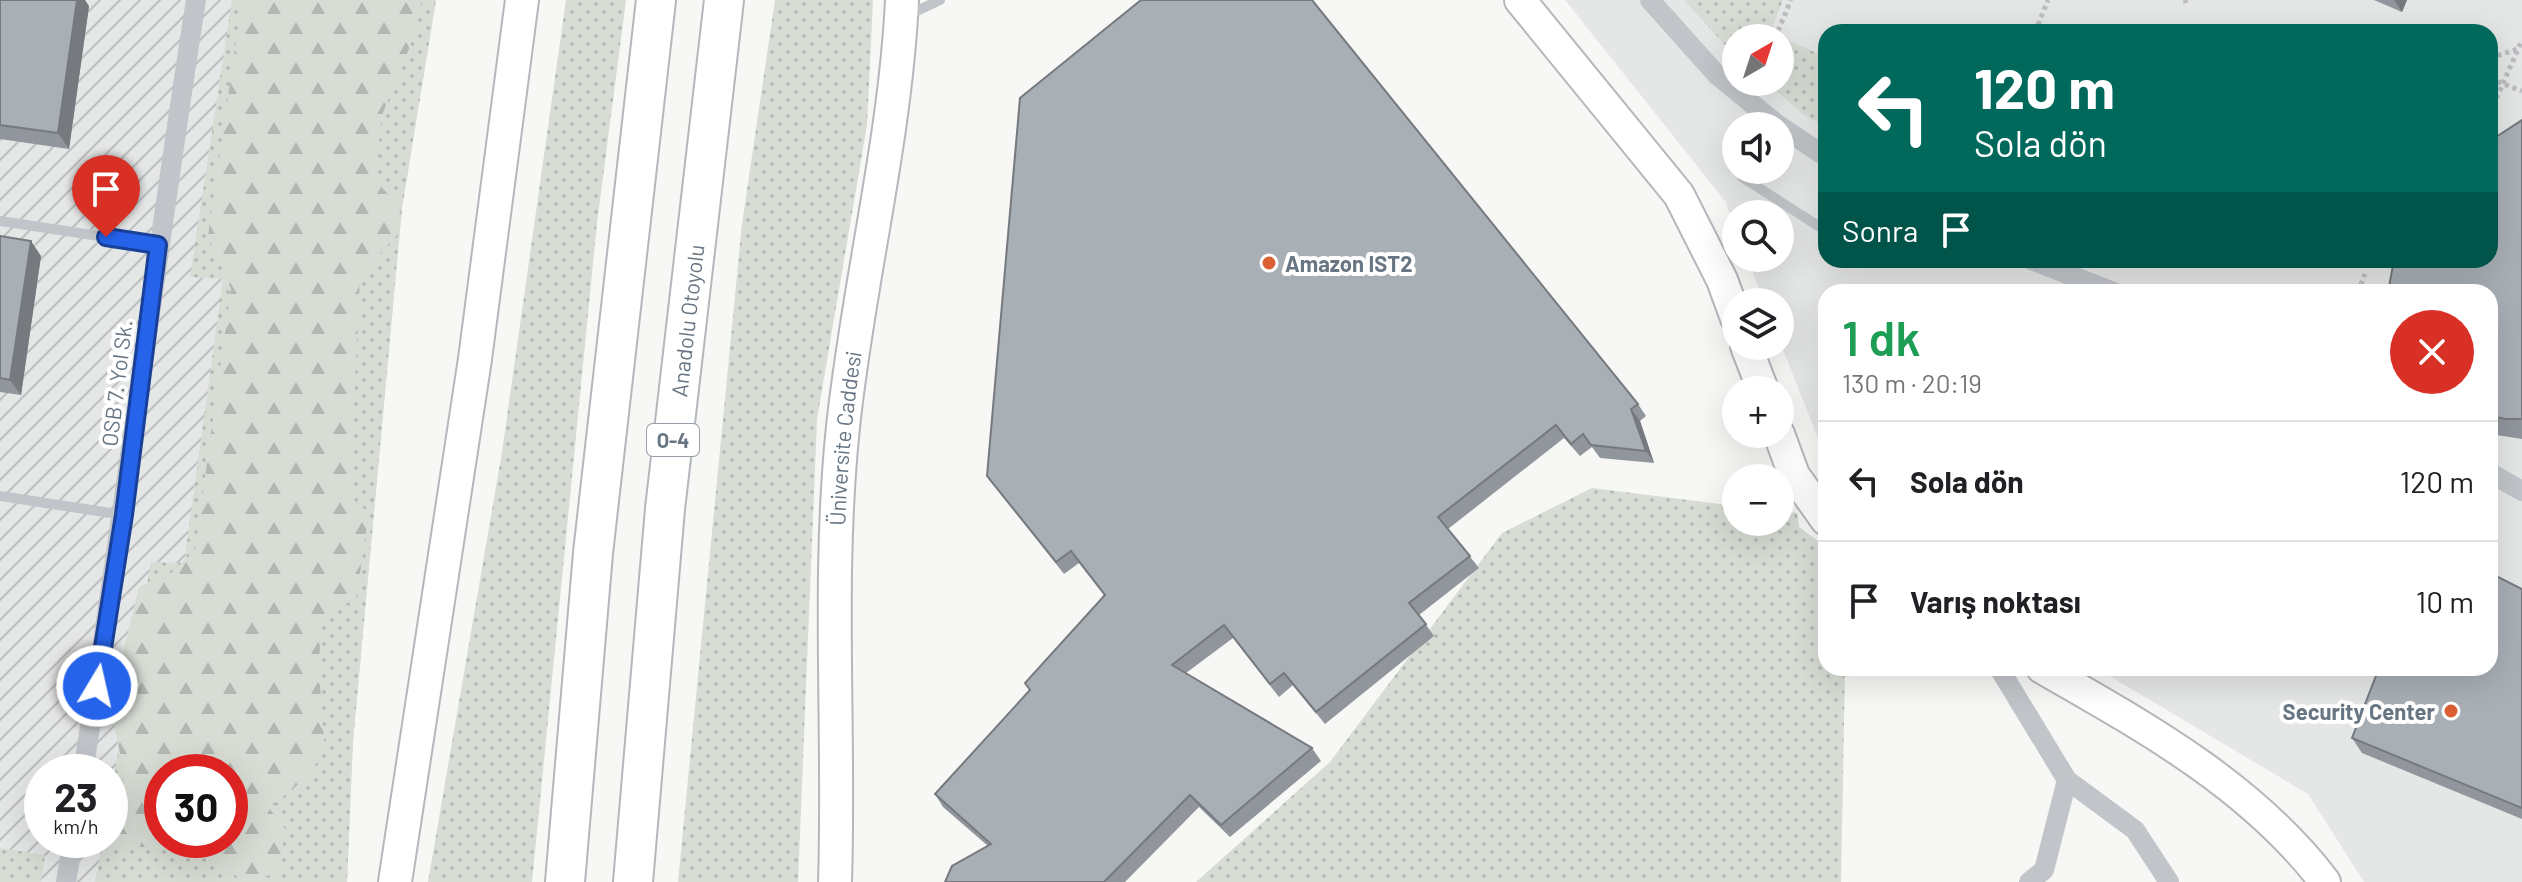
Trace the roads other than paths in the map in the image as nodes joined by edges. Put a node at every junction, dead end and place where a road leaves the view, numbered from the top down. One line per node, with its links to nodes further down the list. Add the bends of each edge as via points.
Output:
1 (196, 0): 15 (street, OSB 7. Yol Sk.)
2 (522, 0): 31 (main road, via 475,359)
3 (656, 0): 32 (highway, via 595,537)
4 (724, 0): 33 (highway, Anadolu Otoyolu / O-4, via 665,509)
5 (940, 0): 8 (lane)
6 (1520, 0): 18 (street, via 1679,195)
7 (1650, 0): 9 (street, via 1717,75)
8 (901, 10): 34 (main road, Üniversite Caddesi, via 888,140 842,441 834,549)
9 (1763, 112)
10 (1794, 135): 11 (street)
11 (1818, 152)
12 (1753, 184): 14 (lane)
13 (0, 221): 15 (lane)
14 (1818, 226)
15 (158, 245): 24 (street, OSB 7. Yol Sk.)
16 (2052, 268): 17 (street)
17 (2093, 284)
18 (1725, 288)
19 (1784, 448): 23 (street, via 1794,475)
20 (2498, 478): 21 (street)
21 (2522, 491)
22 (0, 496): 24 (lane)
23 (1818, 509)
24 (124, 515): 27 (street, OSB 7. Yol Sk.)
25 (2004, 676): 28 (street)
26 (2056, 676): 37 (street, via 2151,731 2250,801)
27 (86, 754)
28 (2067, 780): 35 (street, via 2044,870); 36 (street, via 2135,830)
29 (70, 858): 30 (street)
30 (66, 882)
31 (395, 882)
32 (565, 882)
33 (633, 882)
34 (835, 882)
35 (2029, 882)
36 (2169, 882)
37 (2325, 882)

